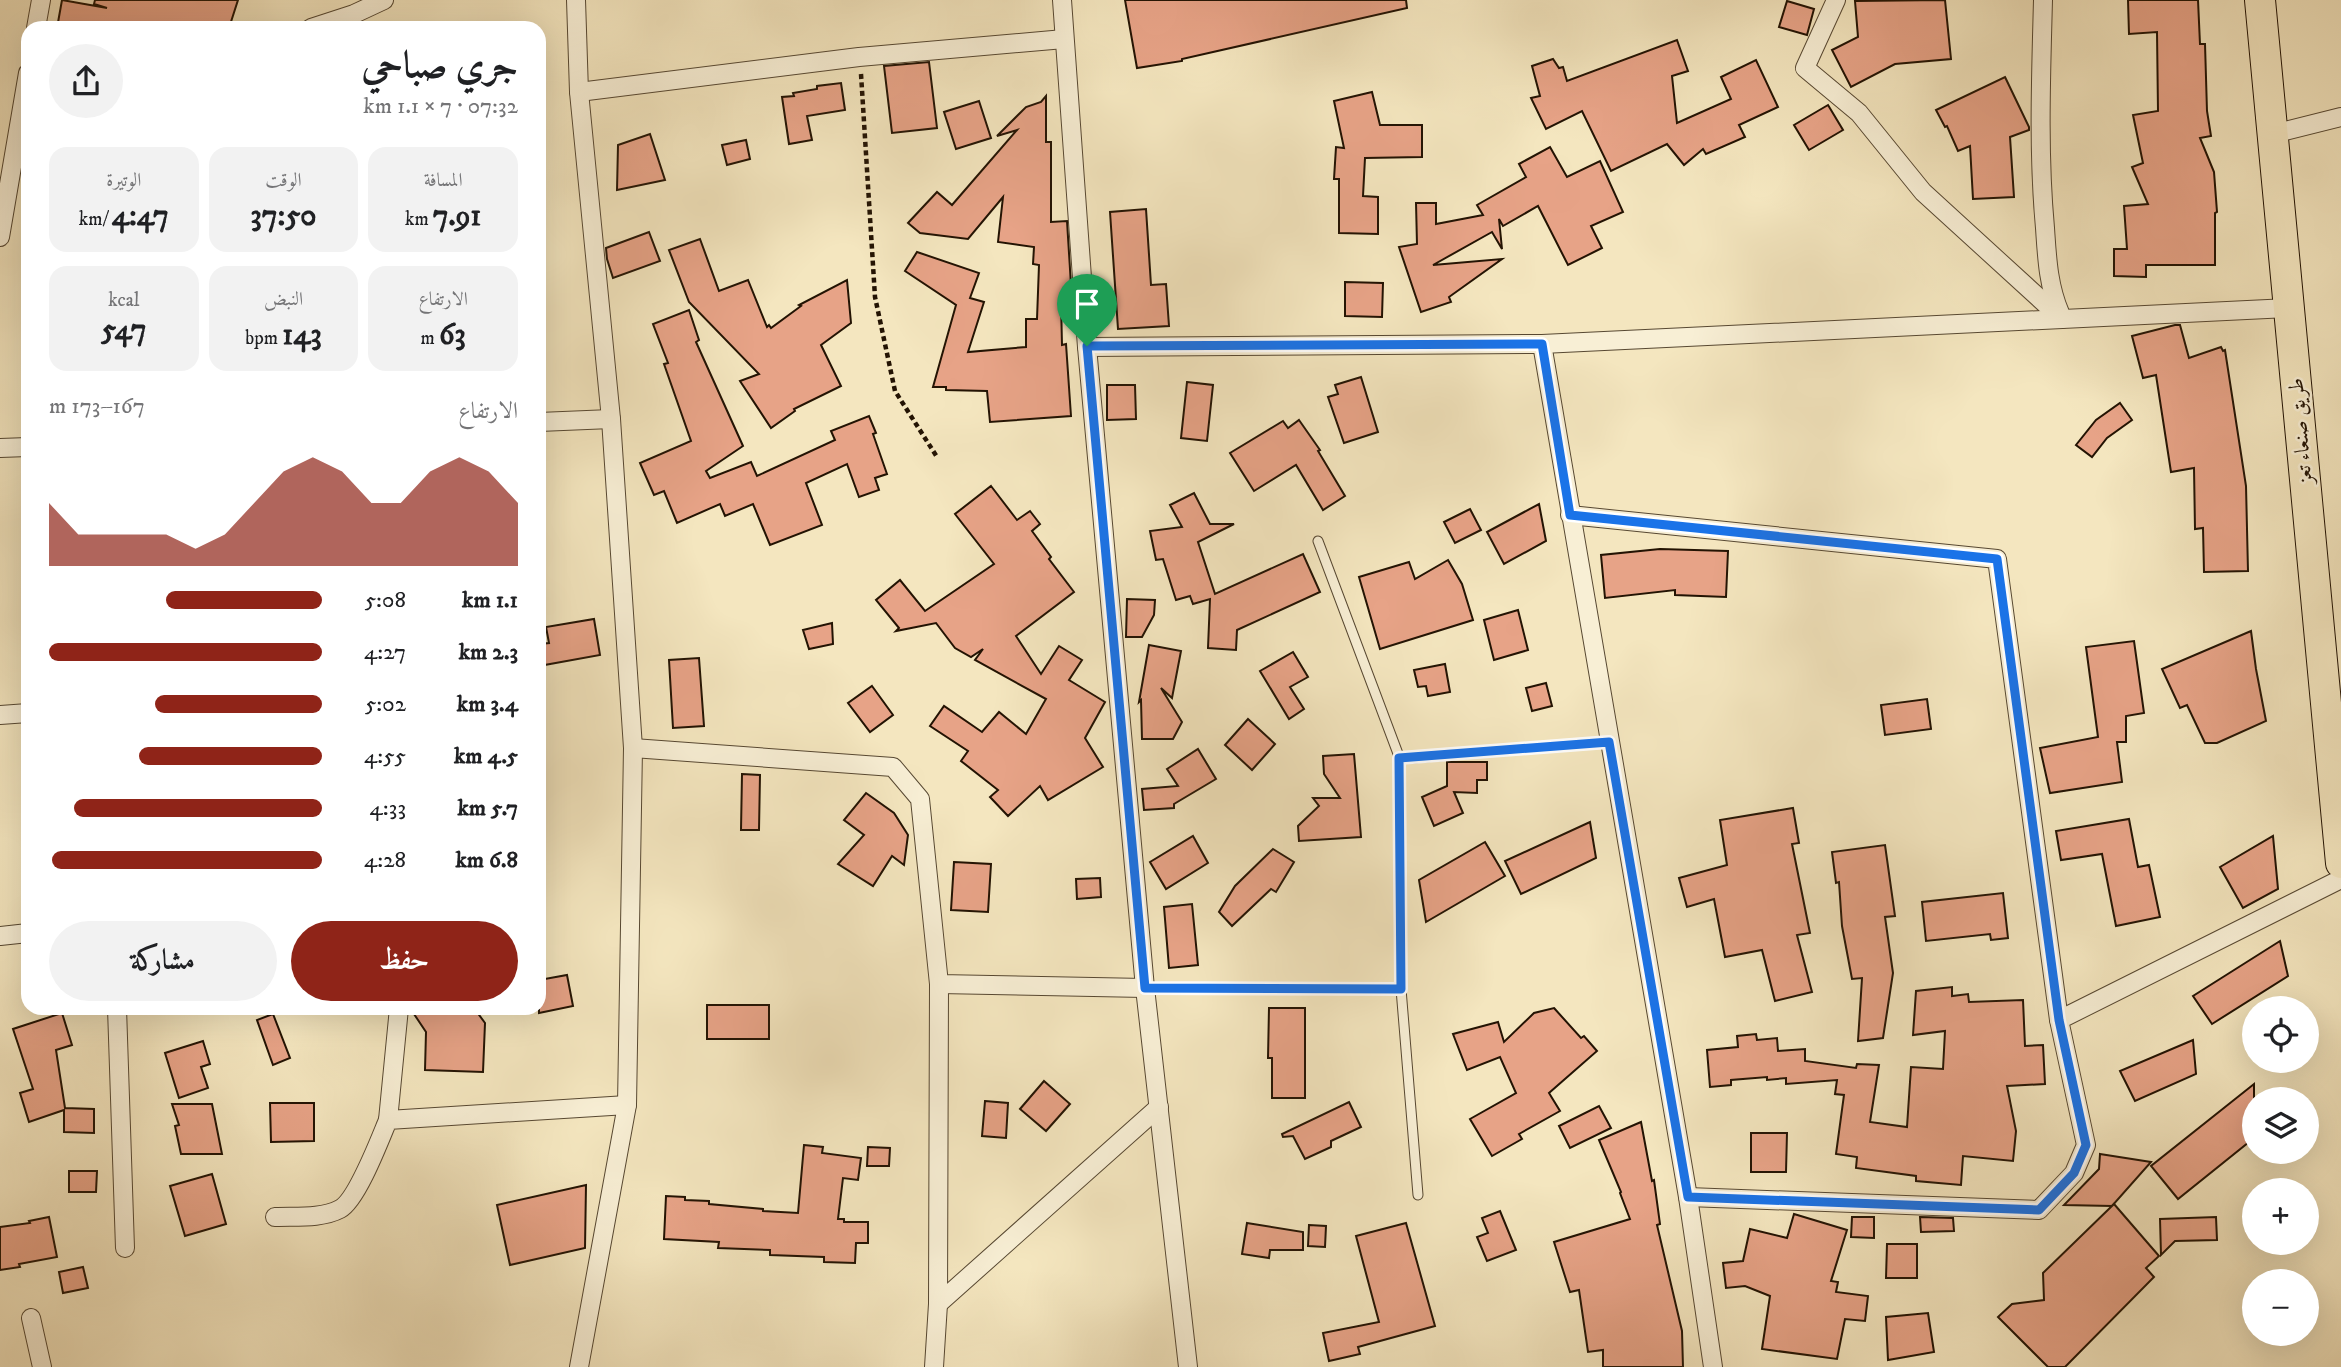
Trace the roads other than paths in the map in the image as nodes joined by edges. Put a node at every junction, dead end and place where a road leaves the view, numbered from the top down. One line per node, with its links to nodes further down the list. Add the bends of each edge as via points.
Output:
1 (41, 0): 8 (street)
2 (384, 0): 9 (street)
3 (576, 0): 11 (street)
4 (1062, 0): 10 (street)
5 (1836, 0): 17 (street, via 1805,68 1859,113 1923,192)
6 (2043, 0): 17 (street, via 2042,202 2051,292)
7 (2260, 0): 14 (highway, طريق صنعاء تعز)
8 (37, 21)
9 (334, 21)
10 (1064, 39): 11 (street, via 859,57); 19 (street)
11 (579, 92): 20 (street)
12 (21, 114): 15 (street)
13 (2341, 117): 14 (street)
14 (2273, 134): 16 (highway, طريق صنعاء تعز)
15 (0, 238)
16 (2290, 308): 17 (street); 28 (highway, طريق صنعاء تعز)
17 (2062, 319): 18 (street)
18 (1542, 344): 19 (street); 24 (street)
19 (1087, 346): 37 (street)
20 (611, 419): 21 (street); 30 (street)
21 (546, 422)
22 (21, 447): 23 (street)
23 (0, 448)
24 (1570, 515): 29 (street); 41 (street, via 1997,559)
25 (1318, 541): 31 (lane)
26 (21, 715): 27 (street)
27 (2, 719)
28 (2335, 741): 32 (highway, طريق صنعاء تعز)
29 (1609, 742): 31 (lane); 46 (street)
30 (633, 748): 36 (street, via 894,767 920,799); 42 (street)
31 (1399, 758): 38 (lane)
32 (2341, 863)
33 (2341, 879): 41 (street)
34 (21, 934): 35 (street)
35 (0, 936)
36 (939, 984): 37 (street); 49 (street)
37 (1145, 988): 38 (lane); 43 (street)
38 (1401, 989): 45 (lane)
39 (117, 1015): 48 (street)
40 (398, 1015): 44 (street)
41 (2059, 1020): 46 (street, via 2086,1145 2074,1173 2039,1210)
42 (627, 1105): 44 (street); 52 (street)
43 (1158, 1107): 49 (street); 54 (street)
44 (388, 1120): 47 (street, via 359,1185 342,1209)
45 (1418, 1195)
46 (1688, 1197): 55 (street)
47 (275, 1217)
48 (125, 1248)
49 (938, 1304): 53 (street)
50 (31, 1318): 51 (street)
51 (42, 1367)
52 (579, 1367)
53 (934, 1367)
54 (1188, 1367)
55 (1713, 1367)

